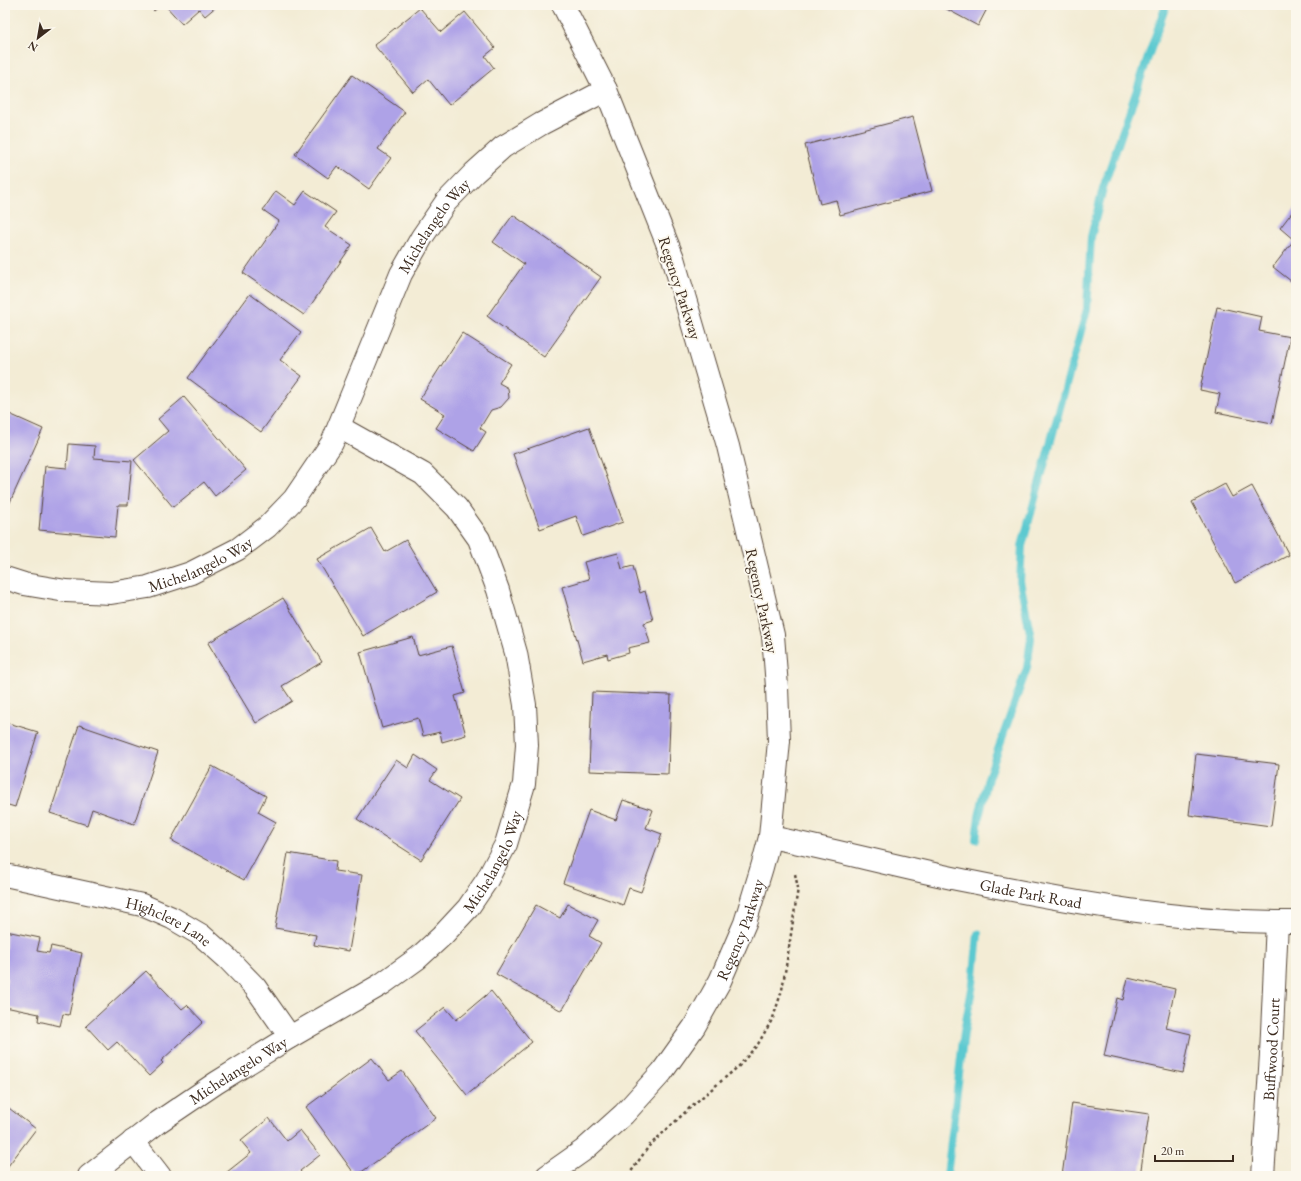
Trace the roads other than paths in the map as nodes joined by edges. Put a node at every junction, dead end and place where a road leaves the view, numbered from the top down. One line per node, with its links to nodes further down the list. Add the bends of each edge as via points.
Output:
1 (563, 5): 2 (street, Regency Parkway)
2 (606, 90): 3 (street, Michelangelo Way, via 503,147 446,202 401,274); 5 (street, Regency Parkway, via 673,258 728,446 772,635 779,741)
3 (339, 426): 4 (street, Michelangelo Way, via 332,443 294,499 266,527 238,549 190,573 148,587 111,593 66,591); 8 (street, Michelangelo Way, via 423,474 457,508 479,539 498,590 516,653 525,705 527,745 524,784 506,844 487,880 468,908 418,958 382,984)
4 (5, 578)
5 (770, 837): 7 (street, Glade Park Road, via 966,881 1126,910 1187,918); 12 (street, Regency Parkway, via 745,923 720,981 694,1027 662,1072 624,1114 584,1150)
6 (5, 875): 8 (street, Highclere Lane, via 142,904 172,918 201,935 228,959 255,987)
7 (1286, 922): 13 (street, Buffwood Court, via 1271,1054)
8 (290, 1037): 9 (street, Michelangelo Way, via 216,1083)
9 (133, 1141): 10 (street, Michelangelo Way); 11 (street)
10 (89, 1176)
11 (160, 1176)
12 (547, 1176)
13 (1263, 1176)

